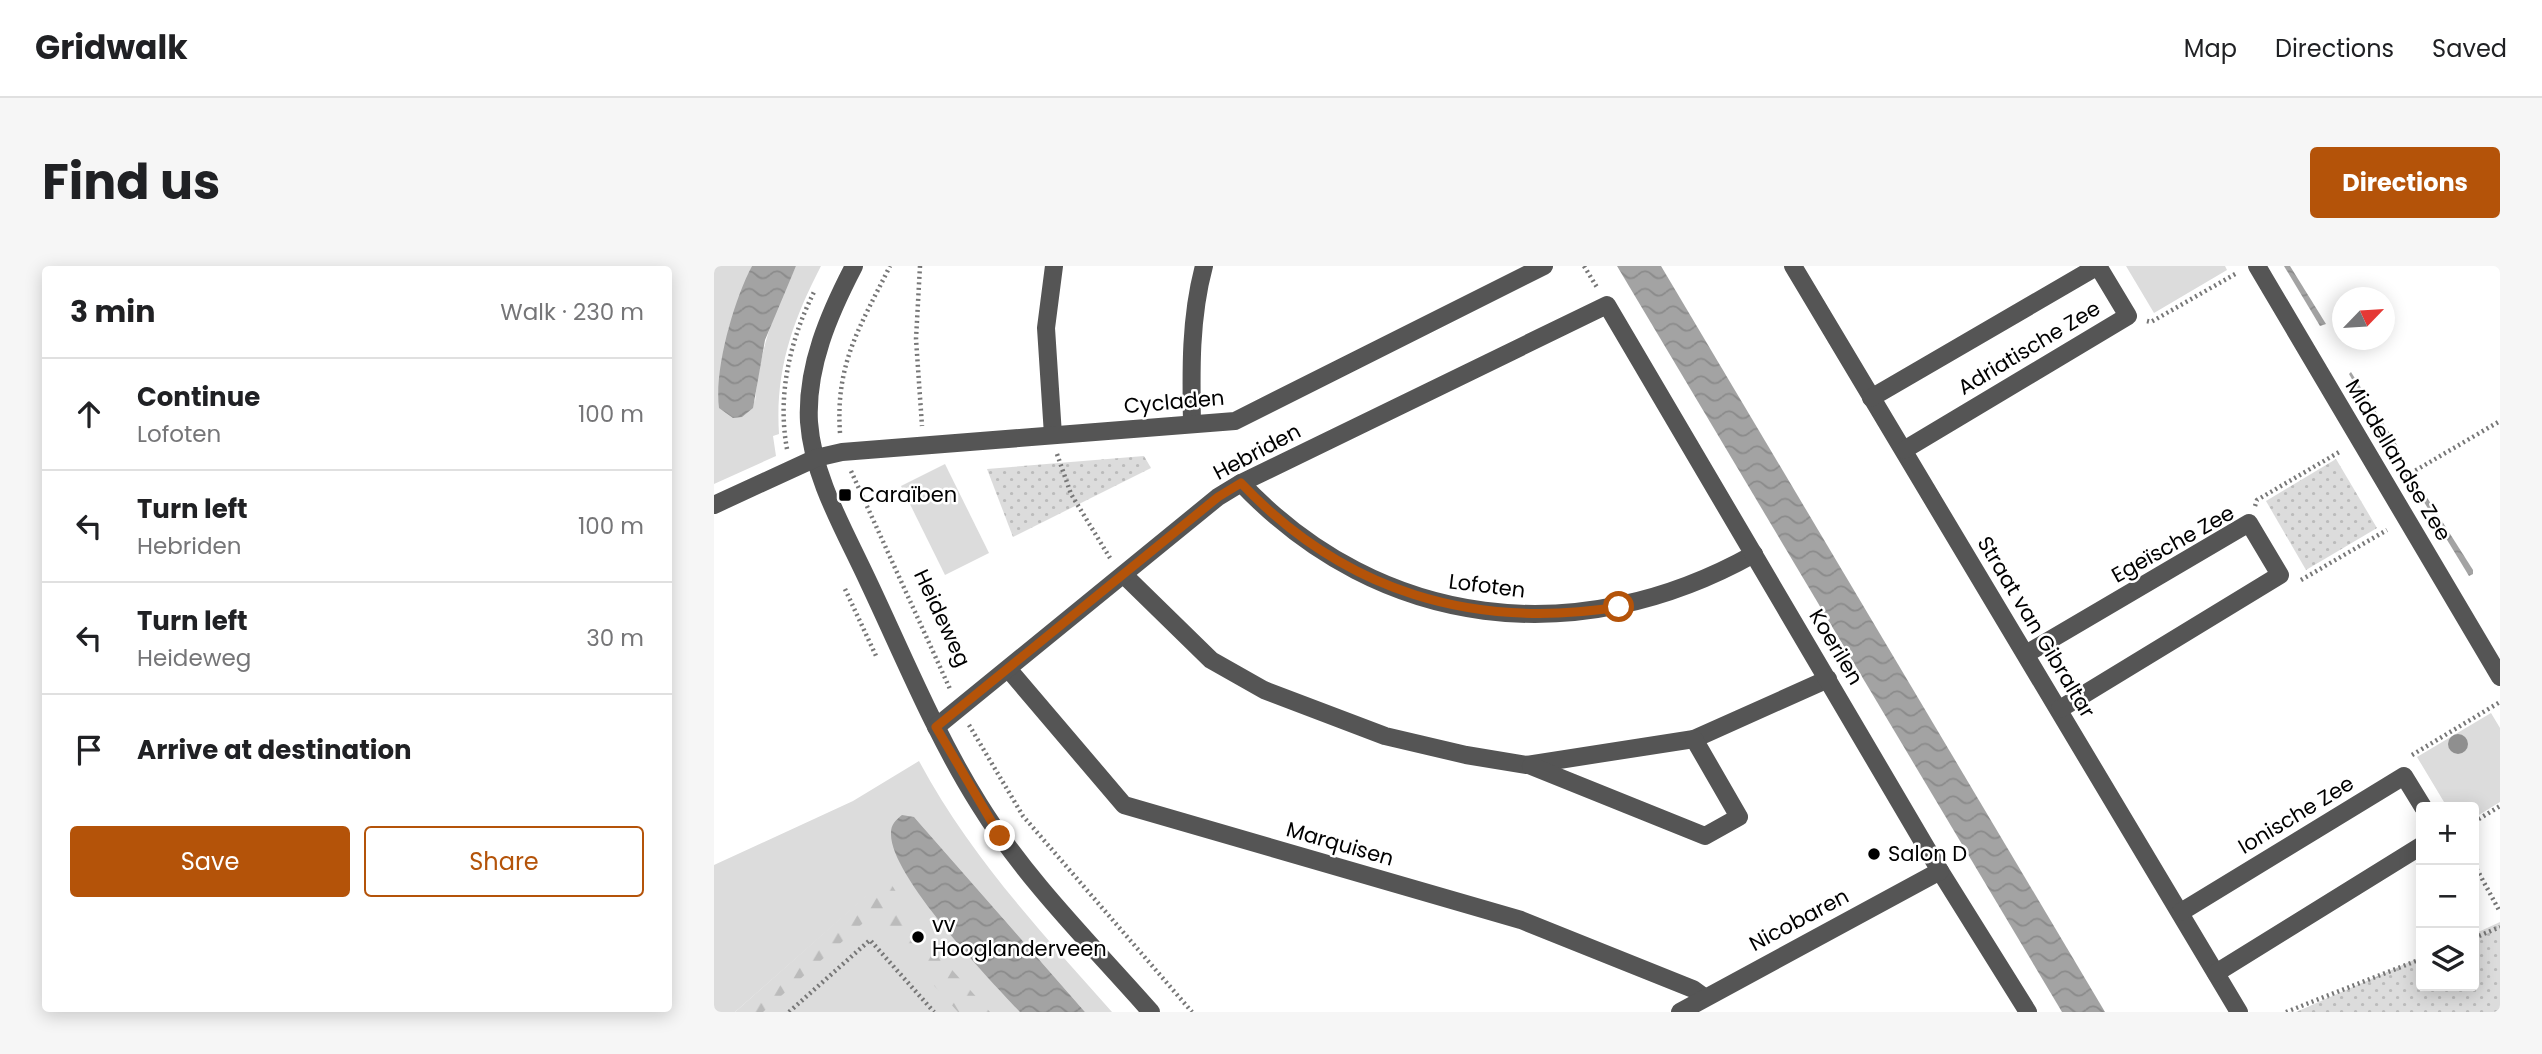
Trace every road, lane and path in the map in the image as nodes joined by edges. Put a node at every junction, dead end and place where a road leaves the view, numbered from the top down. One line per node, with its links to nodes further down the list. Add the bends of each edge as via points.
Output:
1 (853, 266): 21 (street, via 829,314 809,389)
2 (890, 266): 20 (path, Heideweg, via 848,350 842,372)
3 (920, 266): 18 (path, via 916,339)
4 (1054, 266): 16 (street, via 1046,328)
5 (1204, 266): 15 (street, via 1190,356)
6 (1544, 266): 15 (street, Cycladen, via 1235,421)
7 (1793, 266): 13 (street, Straat van Gibraltar)
8 (2098, 266): 12 (street, Adriatische Zee); 13 (street, Adriatische Zee)
9 (2257, 266): 17 (street, Middellandse Zee)
10 (2239, 272): 12 (path, via 2151,322)
11 (1607, 305): 22 (street, Hebriden); 27 (street, Koerilen)
12 (2128, 316): 19 (street, Adriatische Zee)
13 (1871, 398): 19 (street, Straat van Gibraltar)
14 (2500, 421): 23 (path)
15 (1192, 424): 16 (street, Cycladen)
16 (1053, 435): 18 (street, Cycladen); 28 (path, via 1071,494 1101,548)
17 (2360, 440): 23 (street, Middellandse Zee); 26 (path, via 2257,500)
18 (923, 445): 20 (street, Cycladen)
19 (1904, 450): 30 (street, Straat van Gibraltar)
20 (842, 452): 21 (street, Cycladen); 35 (path, Heideweg)
21 (816, 458): 24 (street); 37 (street, via 831,502)
22 (1241, 483): 27 (street, Lofoten, via 1298,536 1340,562 1391,589 1480,611 1534,615 1619,607 1661,596); 28 (street, Hebriden)
23 (2388, 487): 25 (street, Middellandse Zee)
24 (714, 505)
25 (2406, 519): 29 (path, via 2298,582); 32 (street, Middellandse Zee)
26 (2249, 523): 29 (street, Egeïsche Zee); 30 (street, Egeïsche Zee)
27 (1754, 554): 33 (street, Koerilen)
28 (1124, 575): 31 (street, Hebriden); 39 (street, via 1211,660 1264,690 1385,736)
29 (2280, 575): 36 (street)
30 (2026, 654): 36 (street, Straat van Gibraltar)
31 (1010, 671): 35 (street, Hebriden); 53 (street, Marquisen, via 1124,805 1521,920)
32 (2500, 677)
33 (1828, 679): 38 (street); 46 (street, Koerilen)
34 (2500, 702): 40 (path, via 2411,756)
35 (960, 709): 37 (street, Hebriden); 57 (path, Heideweg, via 1023,816)
36 (2060, 709): 47 (street, Straat van Gibraltar)
37 (936, 727): 56 (street, via 1000,836)
38 (1693, 739): 39 (street); 39 (street, via 1740,817 1705,836)
39 (1527, 765)
40 (2404, 776): 41 (street); 47 (street, Ionische Zee)
41 (2420, 802)
42 (2500, 807): 43 (path)
43 (2479, 819)
44 (2416, 849): 52 (street)
45 (2475, 865): 48 (path)
46 (1940, 871): 53 (street, Nicobaren); 59 (street, Koerilen)
47 (2181, 912): 52 (street, Straat van Gibraltar)
48 (2500, 912)
49 (2500, 928): 50 (path)
50 (2479, 936)
51 (2416, 960): 61 (path)
52 (2216, 973): 60 (street, Straat van Gibraltar)
53 (1704, 997): 58 (street, Nicobaren)
54 (789, 1012): 55 (path, via 870,940)
55 (934, 1012)
56 (1151, 1012)
57 (1192, 1012)
58 (1680, 1012)
59 (2028, 1012)
60 (2239, 1012)
61 (2286, 1012)

